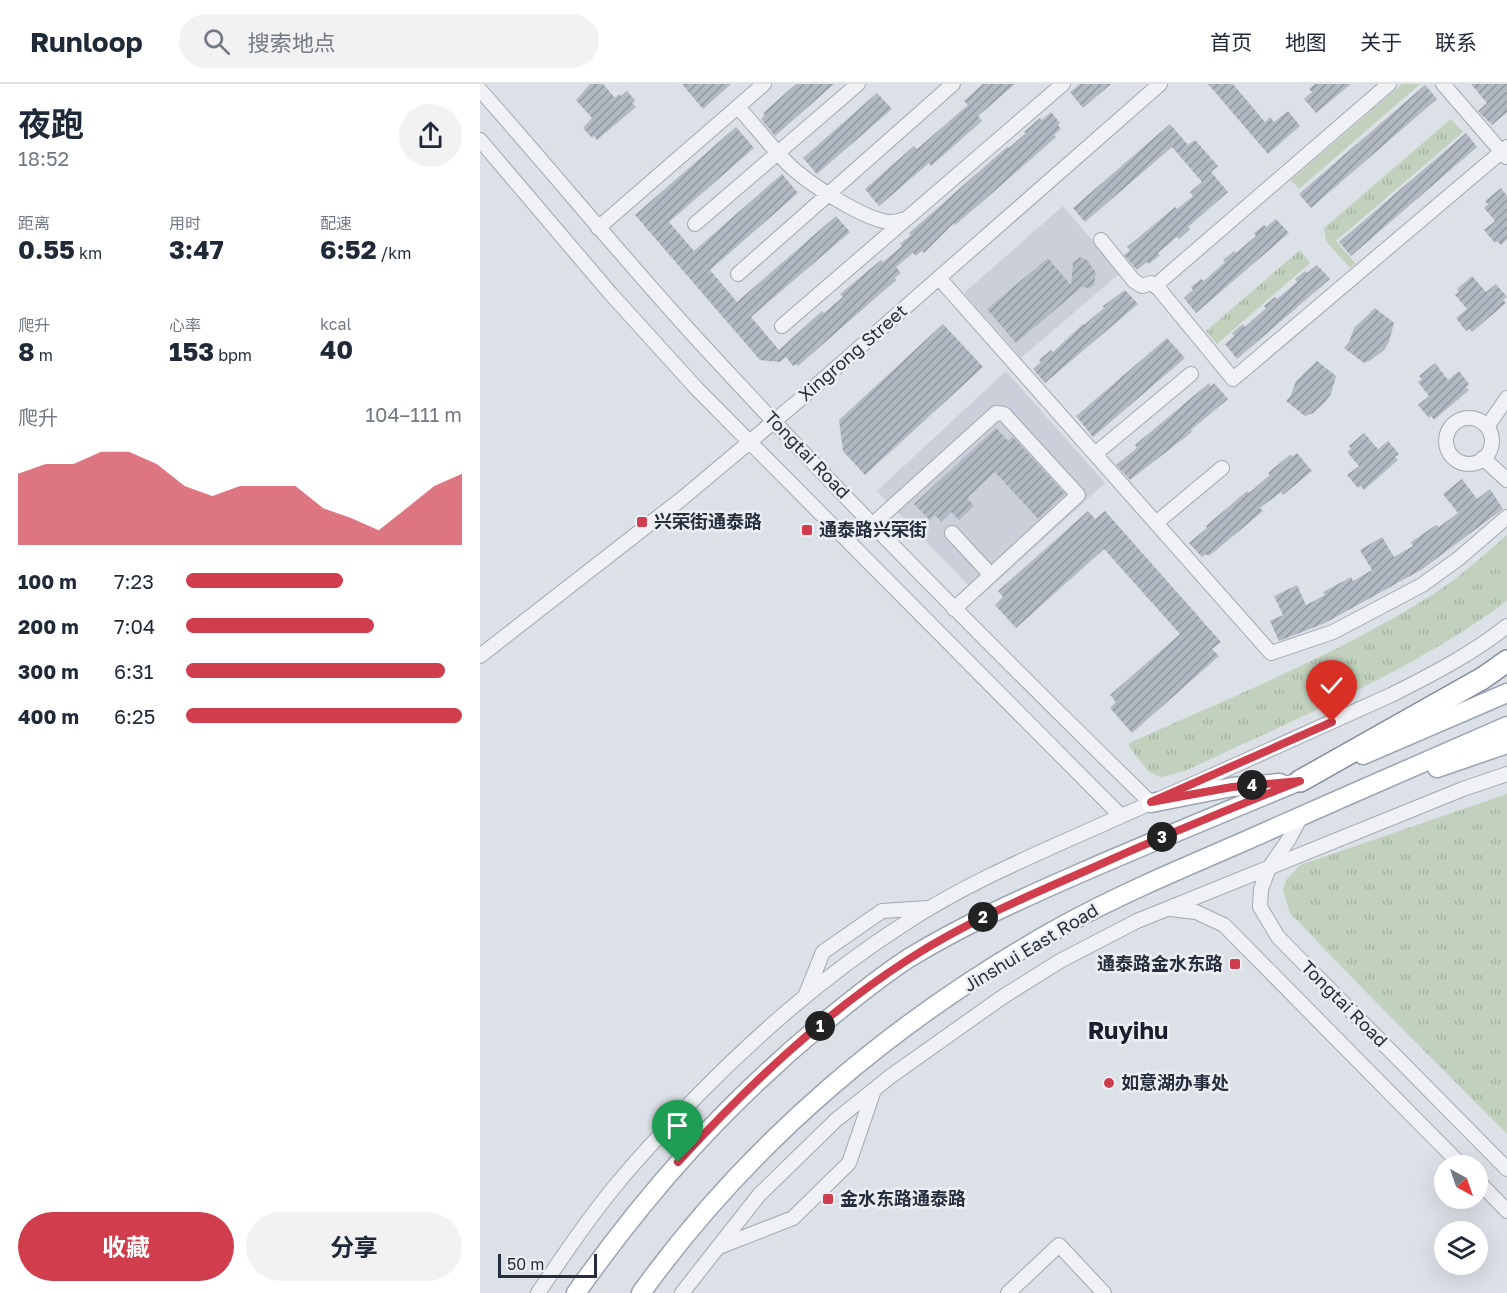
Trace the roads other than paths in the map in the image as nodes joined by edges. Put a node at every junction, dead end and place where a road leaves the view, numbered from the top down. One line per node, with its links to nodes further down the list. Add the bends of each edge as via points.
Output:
1 (764, 84): 10 (street)
2 (858, 84): 12 (street)
3 (953, 84): 14 (street)
4 (1063, 84): 9 (street)
5 (1161, 84): 20 (street, Xingrong Street)
6 (1389, 84): 21 (street)
7 (1443, 84): 13 (street)
8 (480, 90): 17 (street, Tongtai Road)
9 (1048, 90): 15 (street)
10 (738, 107): 12 (street); 17 (street)
11 (480, 140): 27 (street, Tongtai Road, via 610,293)
12 (778, 153): 14 (street, via 803,177); 16 (street)
13 (1505, 153): 21 (street, via 1233,379)
14 (829, 194): 15 (street, via 877,218 892,222); 19 (street)
15 (907, 218): 22 (street)
16 (695, 224)
17 (598, 228): 25 (street, Tongtai Road)
18 (1101, 240): 21 (street, via 1138,285)
19 (738, 274)
20 (939, 278): 25 (street, Xingrong Street); 28 (street)
21 (1155, 286)
22 (782, 326)
23 (1191, 374): 28 (street)
24 (1507, 398): 26 (street)
25 (775, 421): 27 (street, Xingrong Street); 34 (street, Tongtai Road)
26 (1487, 427): 29 (street, via 1491,445); 29 (street, via 1476,420 1463,419 1452,426 1446,438 1448,451 1457,461 1469,464)
27 (749, 442): 39 (street, Xingrong Street); 47 (street, Tongtai Road)
28 (1095, 454): 33 (street)
29 (1483, 459): 31 (street)
30 (1222, 468): 33 (street)
31 (1507, 480)
32 (1507, 517): 33 (street, via 1422,585 1333,632 1271,653)
33 (1156, 523)
34 (873, 524): 36 (street, via 996,413 1004,414 1078,495); 37 (street, Tongtai Road)
35 (952, 532): 36 (street)
36 (991, 574): 37 (street)
37 (954, 609): 46 (street, Tongtai Road)
38 (1507, 626): 46 (street, via 1443,668 1391,695)
39 (480, 656)
40 (1507, 661): 45 (highway)
41 (1507, 693): 45 (main road)
42 (1507, 726): 48 (main road, Jinshui East Road)
43 (1507, 744): 48 (main road)
44 (1507, 774): 49 (street)
45 (1300, 781): 46 (main road, via 1232,787); 60 (main road, via 1005,907 908,960 853,999 740,1096 652,1192)
46 (1151, 802): 47 (street)
47 (1121, 816): 50 (street)
48 (1302, 816): 49 (street, Tongtai Road); 61 (main road, Jinshui East Road, via 1089,912 927,1012 788,1125 684,1236)
49 (1269, 868): 51 (street); 55 (street, Tongtai Road, via 1261,889 1260,908 1278,937)
50 (930, 908): 52 (street); 52 (street, via 882,911 862,924 823,952)
51 (1168, 909): 53 (street, via 1060,961 1001,998); 54 (street, Tongtai Road, via 1196,912 1224,925)
52 (805, 997): 59 (street, via 666,1128 596,1211)
53 (874, 1090): 58 (street, via 836,1120 759,1195); 58 (street, via 849,1163 793,1218)
54 (1451, 1155)
55 (1507, 1169)
56 (1488, 1191): 57 (street)
57 (1507, 1211)
58 (717, 1248): 62 (street)
59 (538, 1293)
60 (576, 1293)
61 (641, 1293)
62 (682, 1293)
63 (1008, 1293): 64 (street, via 1059,1245)
64 (1104, 1293)

